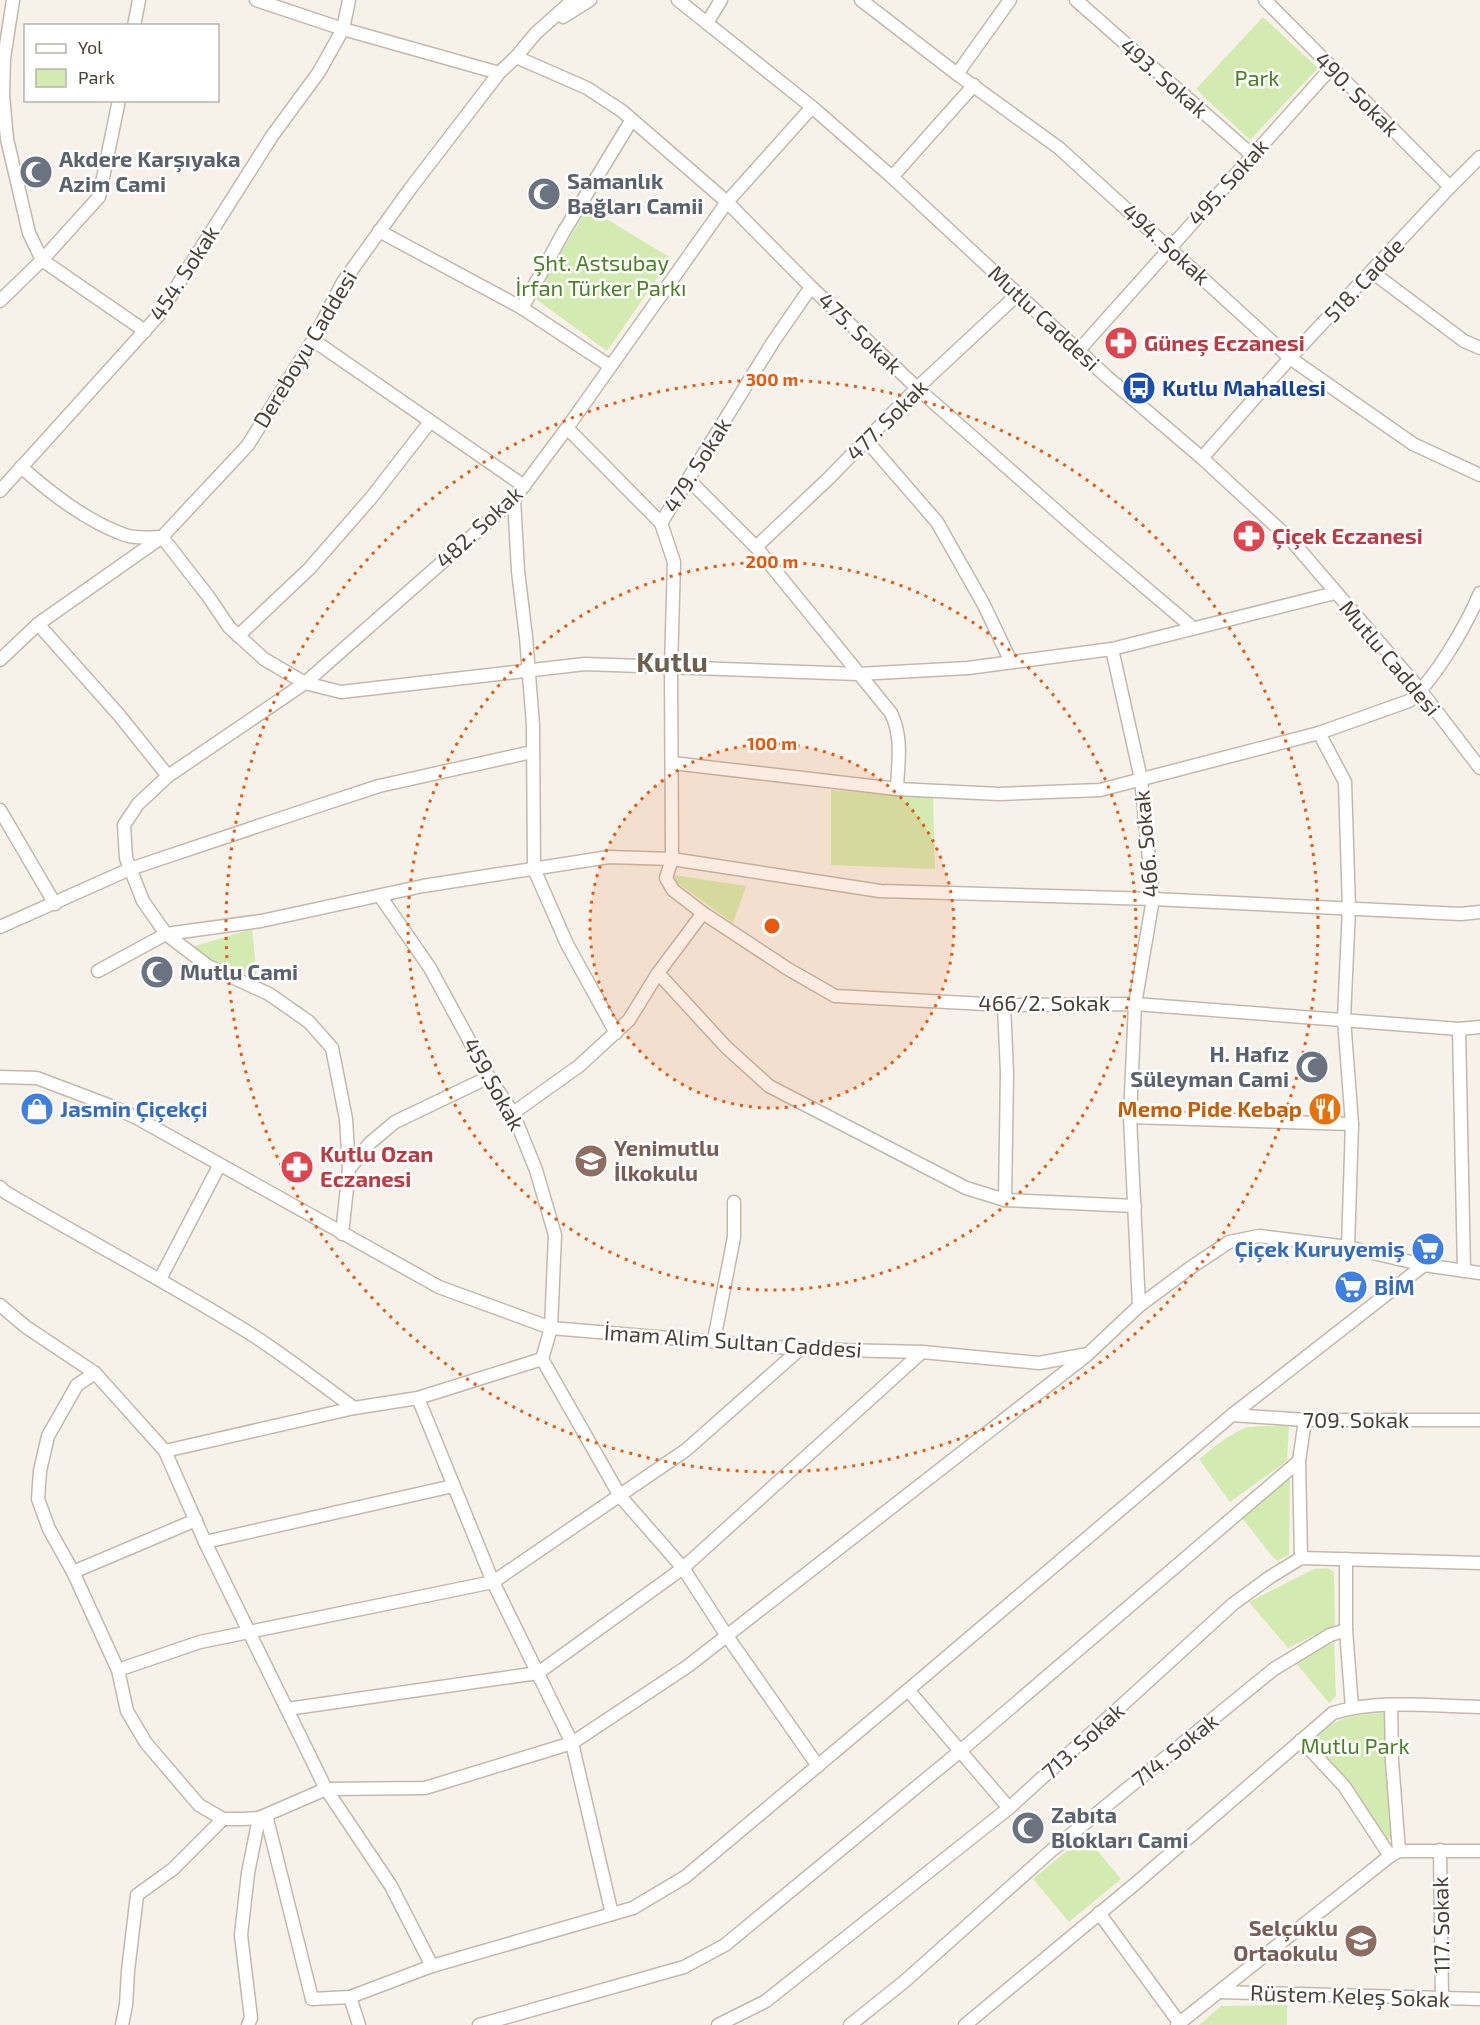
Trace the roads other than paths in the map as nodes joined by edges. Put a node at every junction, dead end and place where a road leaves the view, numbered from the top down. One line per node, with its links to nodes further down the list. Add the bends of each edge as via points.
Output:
1 (13, 0): 32 (street, via 3,95 8,139 29,233)
2 (139, 0): 14 (street)
3 (256, 0): 15 (street)
4 (349, 0): 15 (street, 454. Sokak)
5 (573, 0): 16 (street, Dereboyu Caddesi)
6 (590, 0): 16 (street)
7 (678, 0): 13 (street, Mutlu Caddesi)
8 (721, 0): 13 (street)
9 (1010, 0): 20 (street)
10 (1076, 0): 25 (street, 493. Sokak)
11 (1265, 0): 18 (street, 490. Sokak)
12 (868, 2): 20 (street, 494. Sokak)
13 (707, 23): 23 (street, Mutlu Caddesi)
14 (134, 24)
15 (343, 29): 19 (street); 38 (street, 454. Sokak, via 319,72 272,136)
16 (536, 33): 17 (street, Dereboyu Caddesi)
17 (516, 57): 19 (street, Dereboyu Caddesi); 24 (street, 475. Sokak, via 587,88)
18 (1331, 68): 25 (street, 495. Sokak); 28 (street, 490. Sokak)
19 (499, 73): 30 (street, Dereboyu Caddesi)
20 (957, 74): 21 (street, 494. Sokak)
21 (974, 85): 27 (street); 31 (street, 494. Sokak, via 1059,148)
22 (118, 102): 32 (street, via 99,197)
23 (812, 107): 27 (street, Mutlu Caddesi); 29 (street, 482. Sokak)
24 (631, 121): 29 (street, 475. Sokak); 37 (street)
25 (1252, 155): 31 (street, 495. Sokak)
26 (1480, 158): 28 (street, 518. Cadde)
27 (892, 177): 35 (street, Mutlu Caddesi)
28 (1450, 187): 33 (street, 518. Cadde)
29 (727, 202): 34 (street, 475. Sokak); 43 (street, 482. Sokak)
30 (379, 231): 37 (street); 39 (street, Dereboyu Caddesi, via 343,282)
31 (1170, 247): 41 (street, 495. Sokak); 42 (street, 494. Sokak)
32 (42, 260): 36 (street); 38 (street)
33 (1372, 272): 40 (street, via 1464,341); 42 (street, 518. Cadde)
34 (811, 287): 44 (street, 475. Sokak); 51 (street, 479. Sokak)
35 (1018, 294): 41 (street, Mutlu Caddesi); 44 (street, 477. Sokak)
36 (0, 301)
37 (522, 308): 43 (street)
38 (145, 331): 49 (street, 454. Sokak)
39 (314, 340): 45 (street); 56 (street, Dereboyu Caddesi, via 249,445)
40 (1480, 348)
41 (1079, 350): 48 (street, Mutlu Caddesi)
42 (1290, 358): 48 (street, 518. Cadde); 50 (street, 494. Sokak, via 1413,444)
43 (610, 366): 46 (street, 482. Sokak)
44 (917, 388): 47 (street, 477. Sokak); 62 (street, 475. Sokak)
45 (430, 422): 52 (street); 63 (street, via 372,498 309,569)
46 (567, 428): 52 (street, 482. Sokak); 55 (street)
47 (866, 440): 57 (street, 477. Sokak); 66 (street, via 937,522 984,605)
48 (1202, 458): 58 (street, Mutlu Caddesi, via 1292,541)
49 (21, 467): 53 (street, 454. Sokak); 56 (street, via 54,496 93,520 127,536)
50 (1480, 475)
51 (688, 479): 55 (street, 479. Sokak); 57 (street)
52 (524, 486): 54 (street, 482. Sokak)
53 (0, 490)
54 (514, 499): 68 (street); 70 (street, 482. Sokak)
55 (661, 523): 67 (street, via 674,562)
56 (162, 537): 61 (street, Dereboyu Caddesi); 63 (street)
57 (756, 547): 69 (street)
58 (1335, 593): 62 (street); 71 (street, Mutlu Caddesi)
59 (1480, 593): 60 (street)
60 (1475, 617): 71 (street)
61 (38, 624): 65 (street, Dereboyu Caddesi); 76 (street)
62 (1193, 628): 64 (street)
63 (238, 636): 70 (street, via 264,659)
64 (1112, 649): 66 (street); 77 (street, 466. Sokak)
65 (0, 660)
66 (1011, 663): 69 (street)
67 (671, 667): 68 (street, via 585,664); 69 (street); 74 (street)
68 (529, 670): 70 (street, via 341,692); 73 (street)
69 (858, 674): 78 (street, via 891,713 898,728)
70 (305, 683): 76 (street, 482. Sokak)
71 (1421, 691): 72 (street, via 1409,701); 75 (street, Mutlu Caddesi)
72 (1319, 733): 77 (street); 86 (street, via 1345,782)
73 (532, 752): 81 (street, via 379,786); 82 (street)
74 (672, 763): 78 (street); 80 (street)
75 (1480, 768)
76 (168, 776): 81 (street, 482. Sokak, via 138,804 124,825)
77 (1141, 779): 78 (street, via 1100,790 999,794); 84 (street, 466. Sokak)
78 (897, 789)
79 (0, 810): 85 (street)
80 (672, 859): 82 (street, via 609,857); 84 (street, via 880,891); 88 (street, 466/2. Sokak, via 666,878 674,890)
81 (130, 869): 85 (street); 90 (street, via 143,901)
82 (534, 869): 83 (street); 98 (street, via 567,944)
83 (380, 896): 90 (street, via 261,921); 100 (street, 459.Sokak, via 430,968)
84 (1153, 899): 86 (street); 93 (street, 466. Sokak)
85 (55, 904): 89 (street)
86 (1349, 908): 87 (street); 95 (street)
87 (1480, 912)
88 (703, 913): 92 (street); 94 (street, 466/2. Sokak, via 835,996)
89 (0, 927)
90 (166, 934): 91 (street); 105 (street, via 208,966 269,994 309,1022 332,1048 346,1119)
91 (98, 971)
92 (658, 973): 98 (street); 107 (street, via 726,1047 769,1086 966,1188)
93 (1135, 1004): 94 (street, 466/2. Sokak); 95 (street, 466/2. Sokak); 102 (street, 466. Sokak)
94 (1004, 1005): 107 (street)
95 (1344, 1019): 97 (street, 466/2. Sokak); 103 (street)
96 (1480, 1027): 97 (street, 466/2. Sokak)
97 (1459, 1029): 113 (street)
98 (616, 1033): 101 (street, via 579,1066)
99 (0, 1077): 104 (street, İmam Alim Sultan Caddesi, via 37,1078 111,1106)
100 (489, 1077): 101 (street, 459.Sokak); 105 (street, via 394,1122)
101 (513, 1113): 118 (street, 459.Sokak, via 536,1170 555,1234)
102 (1130, 1117): 103 (street); 109 (street, 466. Sokak)
103 (1352, 1124): 111 (street)
104 (219, 1166): 110 (street, İmam Alim Sultan Caddesi); 115 (street)
105 (349, 1169): 110 (street)
106 (2, 1193): 115 (street)
107 (1005, 1200): 109 (street)
108 (734, 1202): 119 (street, via 734,1237)
109 (1135, 1206): 117 (street, 466. Sokak)
110 (342, 1234): 118 (street, İmam Alim Sultan Caddesi, via 439,1287)
111 (1348, 1247): 112 (street); 117 (street, via 1259,1236 1229,1242)
112 (1425, 1265): 113 (street); 127 (street)
113 (1464, 1271): 114 (street)
114 (1480, 1273)
115 (160, 1279): 126 (street, via 256,1338)
116 (0, 1305): 124 (street)
117 (1139, 1306): 122 (street)
118 (551, 1328): 119 (street, İmam Alim Sultan Caddesi); 123 (street, 459.Sokak)
119 (714, 1340): 120 (street, İmam Alim Sultan Caddesi)
120 (800, 1349): 121 (street, İmam Alim Sultan Caddesi); 133 (street, via 686,1450)
121 (922, 1352): 122 (street, İmam Alim Sultan Caddesi, via 1039,1363); 139 (street)
122 (1088, 1354): 144 (street)
123 (542, 1359): 125 (street); 133 (street)
124 (96, 1373): 130 (street); 140 (street, via 77,1385 48,1436 39,1471 38,1499 49,1529)
125 (418, 1398): 126 (street); 132 (street)
126 (354, 1408): 130 (street)
127 (1232, 1415): 128 (street, 709. Sokak); 147 (street)
128 (1305, 1420): 129 (street, 709. Sokak); 131 (street)
129 (1480, 1420)
130 (165, 1451): 134 (street)
131 (1299, 1461): 136 (street); 154 (street)
132 (453, 1486): 135 (street); 141 (street)
133 (620, 1496): 139 (street); 141 (street)
134 (196, 1520): 135 (street); 140 (street)
135 (205, 1542): 143 (street)
136 (1301, 1558): 137 (street); 157 (street, 713. Sokak, via 1233,1604)
137 (1346, 1559): 138 (street); 142 (street)
138 (1480, 1563)
139 (683, 1568): 144 (street); 146 (street)
140 (73, 1572): 145 (street)
141 (493, 1582): 143 (street); 146 (street)
142 (1346, 1630): 150 (street); 176 (street, 714. Sokak, via 1330,1635 1274,1670 1052,1850)
143 (250, 1632): 145 (street, via 200,1642); 151 (street)
144 (727, 1636): 153 (street); 155 (street)
145 (118, 1670): 159 (street, via 127,1712 146,1743 199,1805)
146 (538, 1673): 151 (street); 153 (street)
147 (908, 1690): 154 (street); 155 (street)
148 (1391, 1705): 149 (street); 150 (street); 162 (street)
149 (1480, 1707)
150 (1352, 1708): 152 (street, via 1333,1713)
151 (287, 1709): 156 (street)
152 (1302, 1740): 162 (street, via 1344,1786); 163 (street)
153 (572, 1743): 156 (street, via 425,1788); 164 (street)
154 (959, 1752): 157 (street); 174 (street, via 725,1946 684,1967)
155 (818, 1766): 164 (street, via 685,1877 633,1908)
156 (326, 1789): 158 (street); 165 (street, via 391,1886)
157 (1009, 1808): 175 (street, 713. Sokak, via 765,2001)
158 (263, 1817): 159 (street); 167 (street, via 312,1999); 172 (street, via 248,1873 241,1935 251,2018)
159 (223, 1819): 171 (street, via 173,1869 136,1895)
160 (1440, 1850): 161 (street); 162 (street); 168 (street, 117. Sokak)
161 (1480, 1851)
162 (1395, 1853): 166 (street)
163 (1099, 1913): 170 (street); 177 (street)
164 (612, 1914): 165 (street)
165 (432, 1966): 167 (street)
166 (1221, 1992): 168 (street, Rüstem Keleş Sokak); 170 (street)
167 (350, 1997): 173 (street)
168 (1442, 1999): 169 (street, Rüstem Keleş Sokak)
169 (1480, 2000)
170 (1180, 2024)
171 (122, 2025)
172 (248, 2025)
173 (359, 2025)
174 (479, 2025)
175 (718, 2025)
176 (850, 2025)
177 (965, 2025)

